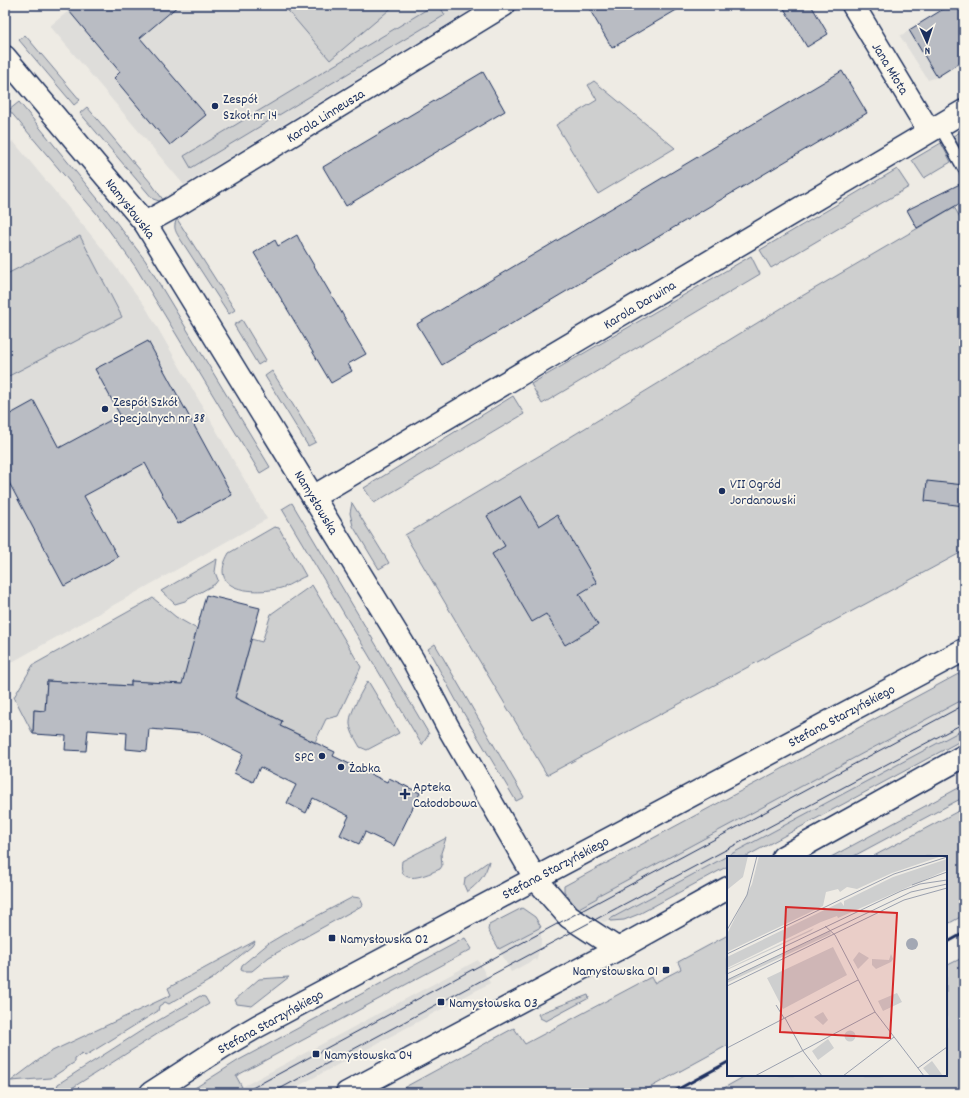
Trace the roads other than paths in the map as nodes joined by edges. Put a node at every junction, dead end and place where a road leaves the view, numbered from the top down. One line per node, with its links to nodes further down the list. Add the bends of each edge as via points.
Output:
1 (504, 5): 7 (street, Karola Linneusza)
2 (853, 5): 5 (street, Jana Młota)
3 (5, 57): 7 (street, Namysłowska)
4 (964, 111): 5 (street, Karola Darwina)
5 (934, 128): 6 (lane); 8 (street, Karola Darwina)
6 (964, 169)
7 (145, 223): 8 (street, Namysłowska)
8 (313, 497): 12 (street, Namysłowska, via 413,660 448,727)
9 (964, 650): 12 (street, Stefana Starzyńskiego)
10 (964, 756): 11 (street)
11 (785, 856)
12 (535, 878): 14 (street, Namysłowska, via 569,917); 15 (street, Stefana Starzyńskiego, via 258,1026)
13 (727, 889): 14 (street)
14 (618, 949): 16 (street)
15 (151, 1093)
16 (347, 1093)

